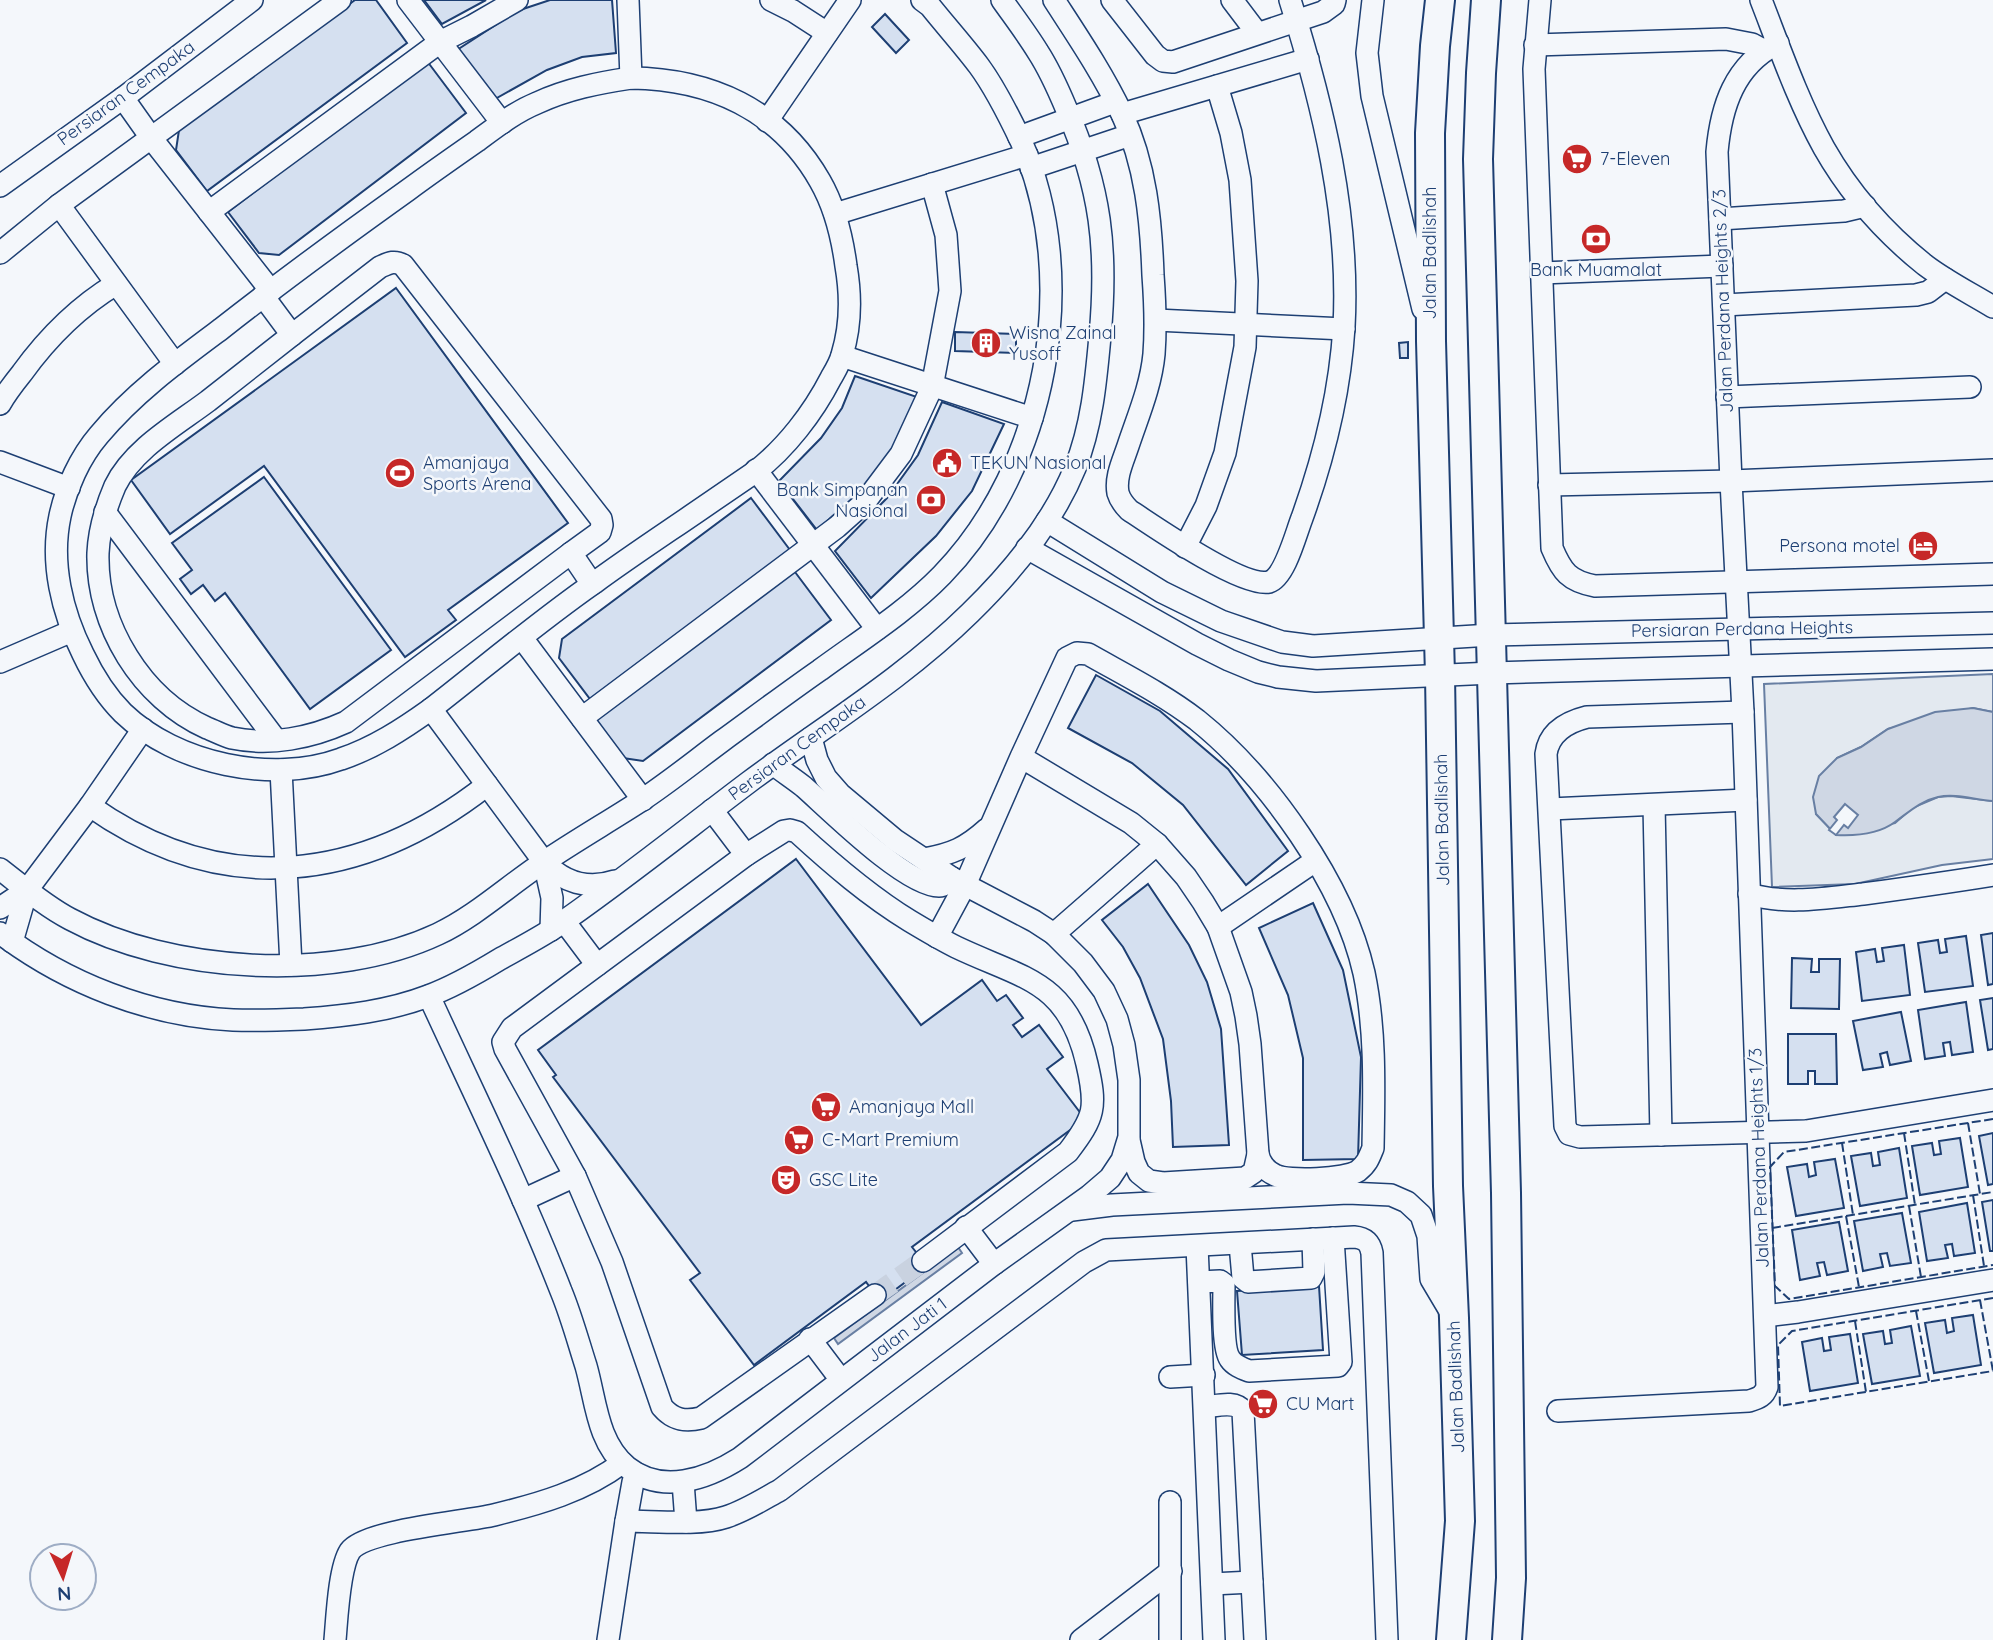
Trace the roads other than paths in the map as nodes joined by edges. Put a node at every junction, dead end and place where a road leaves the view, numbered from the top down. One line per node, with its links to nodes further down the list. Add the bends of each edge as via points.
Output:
1 (252, 0): 28 (street, Persiaran Cempaka)
2 (341, 0): 34 (street)
3 (408, 0): 22 (street)
4 (517, 0): 22 (street)
5 (628, 0): 26 (street)
6 (771, 0): 20 (street)
7 (850, 0): 20 (street)
8 (922, 0): 36 (street, via 981,69)
9 (1002, 0): 30 (street, Persiaran Cempaka, via 1040,54)
10 (1054, 0): 29 (street)
11 (1112, 0): 21 (street, via 1163,61 1173,62)
12 (1232, 0): 21 (street)
13 (1335, 0): 19 (street, via 1323,12)
14 (1373, 0): 56 (street, via 1367,53 1372,96)
15 (1440, 0): 56 (main road, Jalan Badlishah, via 1430,132)
16 (1486, 0): 83 (main road, via 1478,131)
17 (1540, 0): 23 (street)
18 (1761, 0): 24 (street)
19 (1293, 10): 21 (street); 25 (street)
20 (827, 33): 31 (street)
21 (1256, 33)
22 (440, 42): 32 (street); 41 (street)
23 (1535, 45): 24 (street, via 1726,39); 46 (street)
24 (1770, 46): 40 (street, via 1824,147); 43 (street, Jalan Perdana Heights 2/3, via 1749,62 1724,107 1717,152)
25 (1308, 59): 27 (street); 54 (street, via 1340,212)
26 (631, 78): 31 (street, via 691,84 725,94); 32 (street, via 568,90)
27 (1217, 86): 29 (street); 53 (street, via 1240,180)
28 (123, 97): 34 (street); 38 (street, Persiaran Cempaka)
29 (1118, 108): 30 (street); 33 (street)
30 (1070, 118): 35 (street, Persiaran Cempaka); 36 (street)
31 (767, 121): 42 (street, via 814,169)
32 (502, 123): 49 (street)
33 (1130, 135): 35 (street); 52 (street, via 1147,199)
34 (152, 139): 39 (street); 41 (street)
35 (1083, 150): 36 (street); 71 (street, Persiaran Cempaka, via 1100,214 1104,306 1099,359 1081,450)
36 (1026, 153): 37 (street); 63 (street, via 1044,215 1051,308)
37 (932, 184): 42 (street); 59 (street, via 946,235 950,291)
38 (0, 186)
39 (60, 205): 44 (street); 48 (street)
40 (1865, 206): 43 (street); 47 (street)
41 (209, 212): 49 (street)
42 (835, 214): 57 (street, via 848,280 849,319)
43 (1720, 219): 45 (street, Jalan Perdana Heights 2/3)
44 (0, 253)
45 (1722, 265): 46 (street); 50 (street, Jalan Perdana Heights 2/3)
46 (1541, 273): 68 (street)
47 (1945, 279): 50 (street, via 1916,295); 51 (street)
48 (116, 284): 58 (street); 62 (street, via 52,334)
49 (267, 294): 55 (street); 58 (street)
50 (1724, 305): 61 (street, Jalan Perdana Heights 2/3)
51 (1993, 307)
52 (1156, 320): 53 (street); 73 (street, via 1151,373 1118,477 1118,492 1129,510)
53 (1246, 324): 54 (street); 73 (street, via 1225,453)
54 (1344, 328): 73 (street, via 1335,396 1312,488 1275,579 1257,582)
55 (292, 335): 70 (street, via 147,448 122,473); 75 (street, via 380,267 390,262 403,265 601,519 600,532)
56 (1431, 341): 84 (main road, Jalan Badlishah)
57 (842, 356): 59 (street); 65 (street, via 822,395 790,439)
58 (175, 364): 69 (street, via 97,437)
59 (932, 387): 63 (street); 72 (street, via 901,454 865,502)
60 (1969, 387): 61 (street)
61 (1727, 397): 67 (street, Jalan Perdana Heights 2/3)
62 (0, 404)
63 (1032, 418): 80 (street, via 1002,492 979,531 941,576)
64 (0, 462): 69 (street)
65 (756, 470): 72 (street); 78 (street)
66 (1993, 470): 67 (street)
67 (1731, 481): 68 (street); 77 (street, Jalan Perdana Heights 2/3)
68 (1549, 485): 77 (street, via 1552,548 1570,578 1595,586)
69 (69, 488): 82 (street, via 57,547)
70 (105, 512): 97 (street); 97 (street, via 98,553 103,601 130,660 147,684 187,719 209,729 253,741)
71 (1047, 521): 74 (street, Persiaran Cempaka); 84 (street, Persiaran Perdana Heights, via 1163,592 1221,621 1282,642 1312,646)
72 (813, 546): 80 (street); 94 (street)
73 (1185, 547)
74 (1027, 548): 91 (street, Persiaran Perdana Heights, via 1197,644 1258,672 1316,681); 96 (street, Persiaran Cempaka, via 938,642)
75 (571, 553): 78 (street); 97 (street, via 346,722 324,732)
76 (1993, 574): 77 (street)
77 (1736, 582): 81 (street, Jalan Perdana Heights 2/3)
78 (592, 584): 85 (street)
79 (1993, 623): 81 (street, Persiaran Perdana Heights)
80 (877, 629): 102 (street)
81 (1739, 629): 83 (street, Persiaran Perdana Heights); 88 (street, Jalan Perdana Heights 1/3)
82 (72, 631): 87 (street); 95 (street, via 102,688)
83 (1490, 635): 84 (street, Persiaran Perdana Heights); 90 (main road)
84 (1439, 637): 91 (main road, Jalan Badlishah)
85 (522, 638): 92 (street); 94 (street)
86 (1993, 659): 88 (street, Persiaran Perdana Heights)
87 (0, 662)
88 (1741, 666): 89 (street, Persiaran Perdana Heights); 93 (street, Jalan Perdana Heights 1/3)
89 (1697, 667): 90 (street, Persiaran Perdana Heights); 93 (street, via 1726,679 1739,693)
90 (1492, 673): 91 (street, Persiaran Perdana Heights); 172 (main road, via 1506,1193 1511,1578)
91 (1440, 675): 149 (main road, Jalan Badlishah)
92 (431, 709): 100 (street, via 374,746 339,760); 101 (street)
93 (1743, 712): 103 (street, Jalan Perdana Heights 1/3); 106 (street, via 1574,720 1548,743)
94 (582, 718): 102 (street)
95 (143, 729): 100 (street, via 207,760); 105 (street)
96 (811, 738): 99 (street, Persiaran Cempaka); 111 (street, Jalan Jati 1, via 826,778 840,794)
97 (276, 740)
98 (1021, 757): 108 (street); 109 (street, via 1113,811); 112 (street, via 1068,658 1088,654 1170,701 1224,744 1278,803)
99 (773, 764): 107 (street, Persiaran Cempaka); 118 (street, via 891,863 937,886)
100 (281, 770): 114 (street)
101 (487, 785): 113 (street); 114 (street, via 435,821 388,845 347,858)
102 (643, 800): 113 (street)
103 (1746, 800): 104 (street); 120 (street, Jalan Perdana Heights 1/3)
104 (1654, 805): 106 (street); 132 (street)
105 (90, 806): 114 (street, via 133,834 190,857 225,865); 119 (street)
106 (1550, 809): 132 (street, via 1565,1126 1569,1134 1580,1138)
107 (712, 810): 110 (street); 117 (street, Persiaran Cempaka)
108 (991, 825): 111 (street, via 962,848); 118 (street)
109 (1157, 844): 123 (street, via 1186,877); 124 (street)
110 (746, 855): 125 (street, via 784,831 797,832 870,893); 128 (street)
111 (924, 859): 118 (street, Jalan Jati 1)
112 (1315, 861): 123 (street); 136 (street, via 1356,942 1372,1024 1373,1148 1367,1163)
113 (544, 862): 117 (street, via 560,876 580,884); 122 (street); 127 (street, via 439,934 386,953)
114 (286, 868): 127 (street)
115 (0, 869): 119 (street)
116 (1993, 875): 120 (street, via 1788,900)
117 (620, 879): 122 (street, Persiaran Cempaka)
118 (959, 881): 124 (street, Jalan Jati 1); 125 (street)
119 (27, 890): 121 (street); 126 (street); 127 (street, via 69,919 115,940 233,965)
120 (1749, 894): 131 (street, Jalan Perdana Heights 1/3)
121 (0, 908)
122 (557, 925): 128 (street); 129 (street, Persiaran Cempaka)
123 (1218, 927): 134 (street, via 1247,1016)
124 (1054, 934): 133 (street, Jalan Jati 1, via 1083,963 1118,1019 1129,1080)
125 (937, 937): 139 (street, via 1031,980 1063,1008 1082,1043 1093,1106 1068,1152)
126 (6, 938): 129 (street, Persiaran Cempaka, via 47,965 116,996 229,1020 359,1014)
127 (291, 965)
128 (597, 965): 135 (street, via 512,1028 503,1042)
129 (429, 996): 137 (street)
130 (1993, 1100): 131 (street, via 1806,1131)
131 (1758, 1132): 132 (street); 148 (street, Jalan Perdana Heights 1/3)
132 (1661, 1135)
133 (1129, 1137): 134 (street, via 1139,1173 1149,1181 1163,1183 1245,1178 1254,1172); 138 (street, Jalan Jati 1, via 1110,1178)
134 (1258, 1154): 136 (street, via 1268,1171 1280,1177)
135 (575, 1176): 137 (street); 150 (street, via 668,1414 682,1421 701,1418)
136 (1345, 1185): 138 (street); 149 (street, via 1391,1195 1422,1215 1431,1279)
137 (523, 1200): 156 (street, via 562,1293 600,1427 615,1455)
138 (1068, 1211): 144 (street, Jalan Jati 1)
139 (966, 1227): 143 (street); 144 (street)
140 (1323, 1239): 141 (street); 141 (street, via 1313,1275 1298,1279 1248,1282 1243,1278); 146 (street, via 1330,1347 1322,1359 1247,1362 1236,1349 1233,1304 1224,1301 1224,1284); 170 (street, via 1361,1237 1372,1253)
141 (1240, 1244): 142 (street)
142 (1197, 1246): 146 (street); 160 (street, via 1099,1253 780,1490 722,1518)
143 (923, 1261)
144 (994, 1264): 153 (street, Jalan Jati 1)
145 (1993, 1280): 148 (street)
146 (1199, 1282): 151 (street)
147 (875, 1295): 150 (street)
148 (1765, 1316): 155 (street, Jalan Perdana Heights 1/3, via 1767,1387 1759,1398)
149 (1454, 1318): 171 (main road, Jalan Badlishah, via 1460,1521)
150 (810, 1339): 153 (street)
151 (1204, 1375): 152 (street); 154 (street)
152 (1170, 1377)
153 (841, 1380): 157 (street, Jalan Jati 1, via 733,1462)
154 (1205, 1407): 162 (street, via 1234,1405 1243,1411); 163 (street)
155 (1558, 1411)
156 (630, 1469): 157 (street, Jalan Jati 1, via 655,1481); 159 (street, via 633,1482); 165 (street, via 493,1516 358,1542 349,1552 343,1574)
157 (683, 1482): 160 (street)
158 (1170, 1502): 161 (street)
159 (626, 1521): 160 (street); 166 (street)
160 (686, 1521)
161 (1171, 1571): 164 (street); 167 (street)
162 (1252, 1582): 163 (street); 169 (street)
163 (1212, 1584): 168 (street)
164 (1165, 1637)
165 (335, 1640)
166 (608, 1640)
167 (1082, 1640)
168 (1214, 1640)
169 (1255, 1640)
170 (1387, 1640)
171 (1451, 1640)
172 (1507, 1640)

